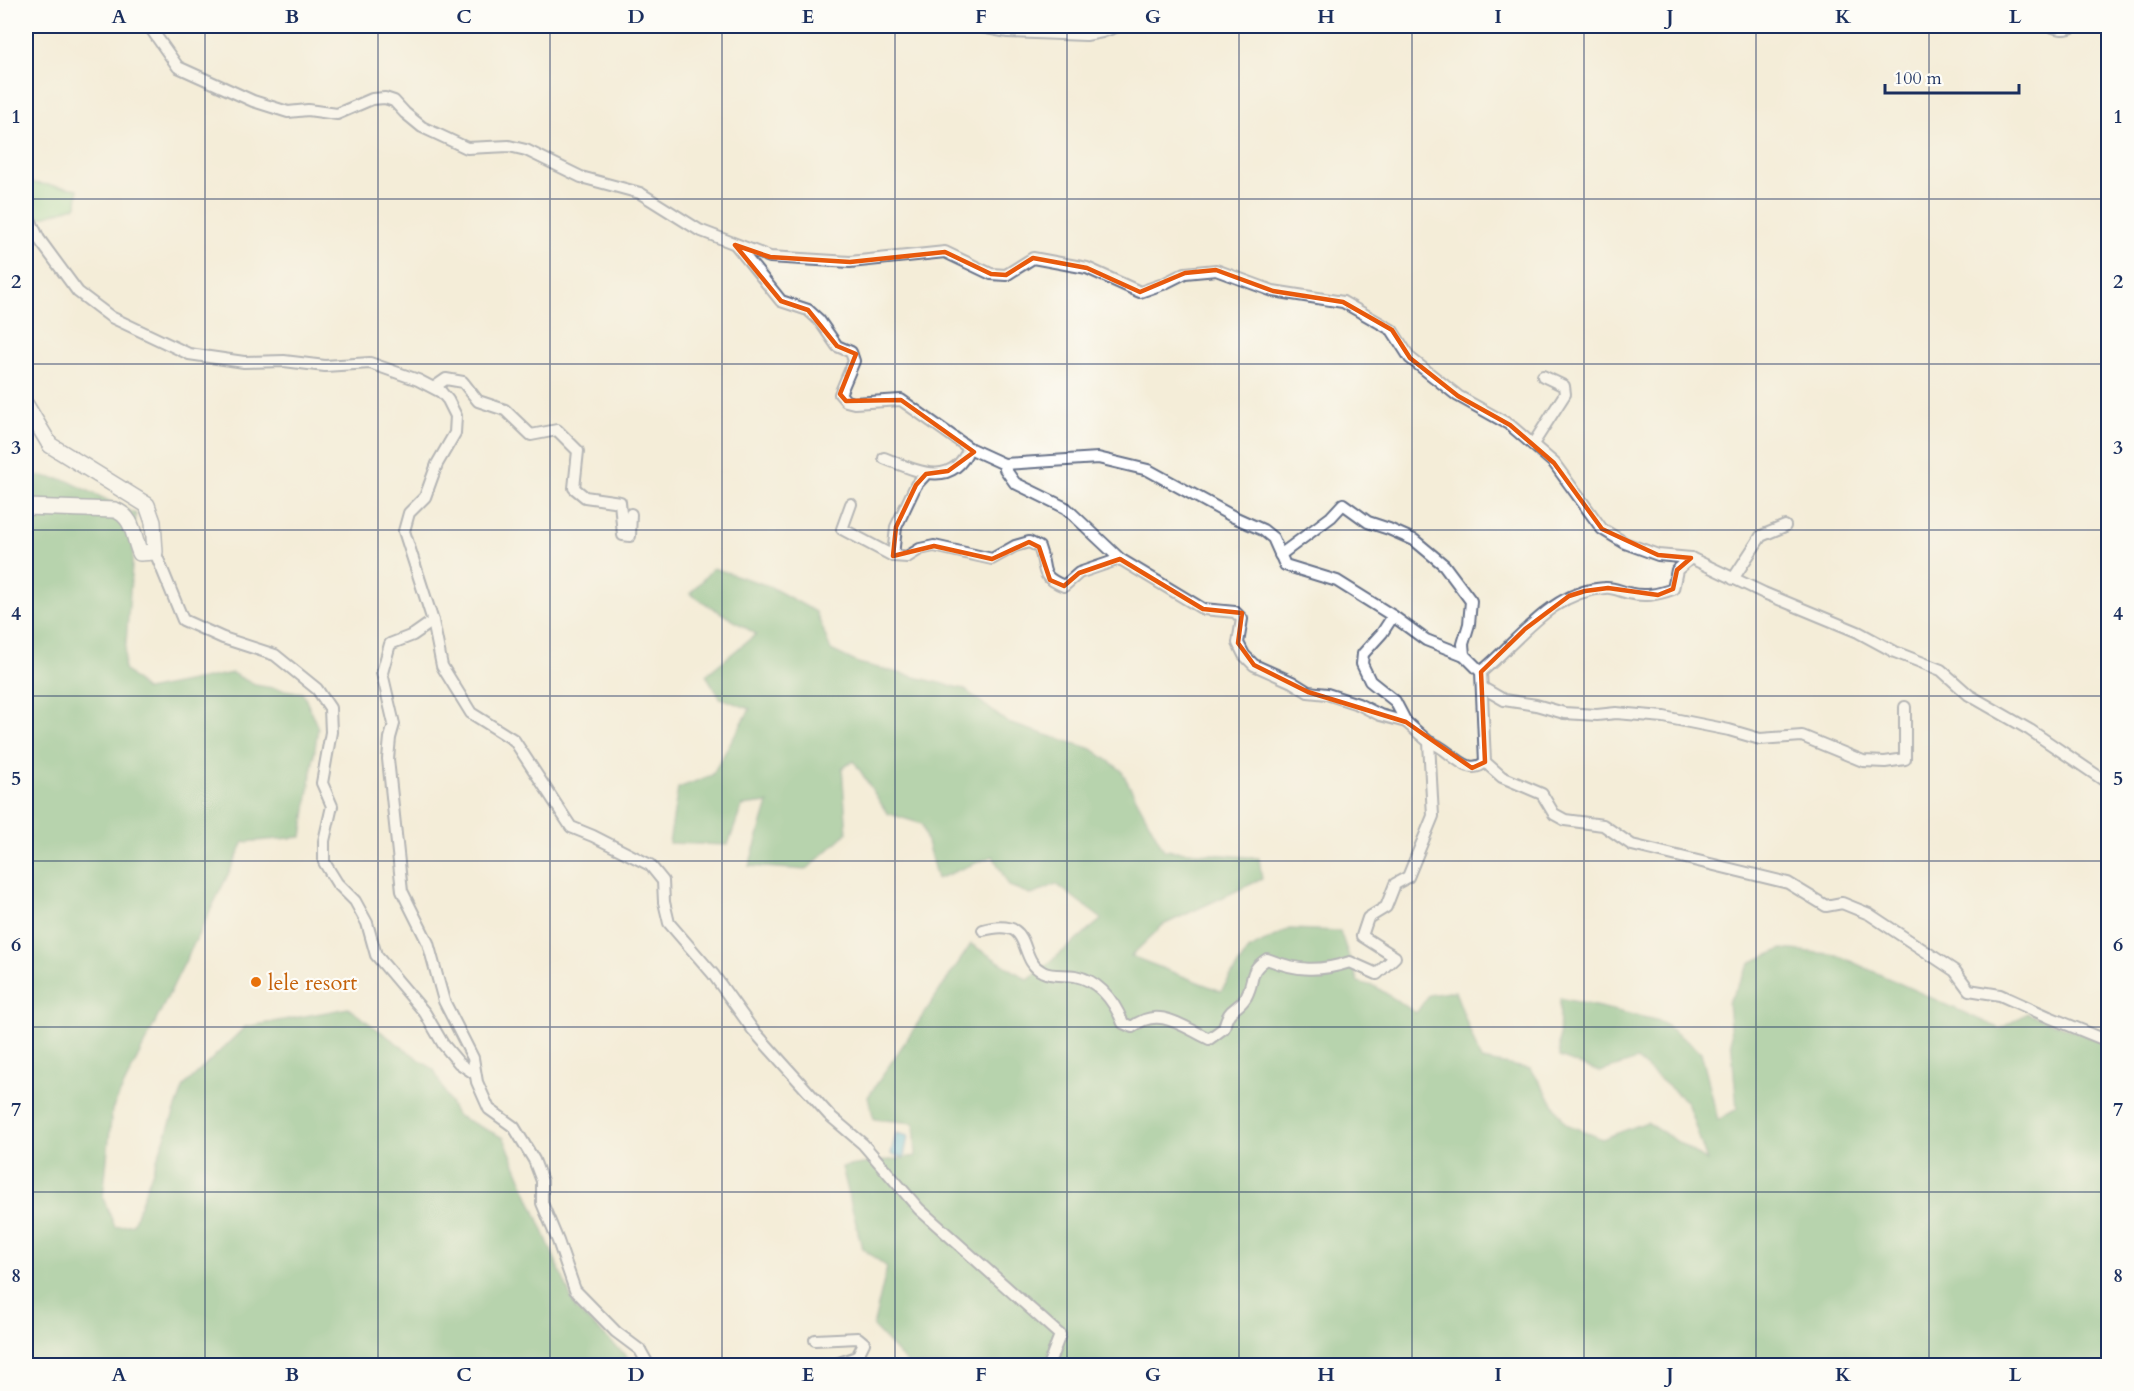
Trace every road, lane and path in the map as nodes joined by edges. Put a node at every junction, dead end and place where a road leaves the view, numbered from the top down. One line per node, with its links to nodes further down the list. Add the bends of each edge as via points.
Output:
1 (148, 26): 7 (street, via 178,67 253,101 288,112 337,114 372,99 385,98 394,101 422,127 467,148 509,146 526,150 581,177 640,193 699,230)
2 (976, 26): 3 (street, via 1008,32 1086,34)
3 (1119, 26)
4 (2050, 26): 5 (street)
5 (2074, 26)
6 (26, 211): 9 (street, via 39,239 78,292 111,317 189,354 244,362 325,366 370,363)
7 (735, 245): 11 (street, via 770,257 850,262 945,252 991,274 1006,275 1033,258 1087,268 1140,292 1185,273 1216,270 1273,291 1343,302 1392,330 1410,358 1458,396 1510,425); 12 (street, via 781,301 808,310 837,346 851,352 854,361 840,394 846,401 901,400)
8 (1543, 376): 11 (street, via 1564,386 1564,394)
9 (441, 392): 18 (street, via 436,386 446,379 464,382 478,401 505,410 531,435 557,430 578,451 574,488 585,496 620,502 622,535 630,536); 27 (street, via 456,416 455,433 437,464 425,497 409,513 405,531)
10 (26, 405): 20 (street, via 50,445 147,506 153,522)
11 (1533, 444): 23 (street, via 1554,462 1602,529 1625,543 1658,555)
12 (969, 448): 14 (street); 15 (street, via 964,459 948,471)
13 (884, 458): 15 (street)
14 (1004, 464): 21 (street, via 1098,458 1148,470 1263,530 1273,538); 24 (street, via 1015,483 1066,508)
15 (926, 474): 22 (street, via 916,484 896,528)
16 (851, 504): 22 (street, via 842,529)
17 (26, 507): 20 (street, via 120,512 133,528 140,553)
18 (632, 514)
19 (1785, 526): 25 (street, via 1761,536)
20 (155, 552): 40 (street, via 183,620 275,656 316,689 330,708 331,732 322,783 332,806 324,862 355,901 367,923 376,955 425,1013 443,1044)
21 (1280, 555): 26 (street, via 1285,565 1337,581); 28 (street, via 1331,517 1342,504 1368,522 1414,540 1443,566 1471,601)
22 (893, 556): 24 (street, via 907,556 934,546 992,559 1029,542 1039,547 1043,569 1050,580 1064,586 1079,573)
23 (1691, 558): 25 (street); 29 (street, via 1677,570 1673,590 1658,595 1637,596 1608,588 1569,596 1524,629)
24 (1119, 559): 32 (street, via 1203,609 1235,612 1242,619 1238,643 1254,665 1308,692 1327,694)
25 (1733, 579): 37 (street, via 1941,670 1969,695)
26 (1393, 616): 28 (street, via 1426,640); 32 (street, via 1363,654 1362,664 1370,681 1395,700)
27 (433, 621): 34 (street, via 390,644 382,674 394,724); 44 (street, via 442,666 471,713 514,740 571,827 650,865 663,881 669,923 713,974 753,1030 829,1115 863,1144 919,1209 1060,1335)
28 (1464, 655): 29 (street)
29 (1481, 672): 30 (street)
30 (1483, 688): 31 (street, via 1504,700 1564,713 1616,712 1664,717 1760,739 1802,736 1863,761 1885,762 1905,759); 36 (street)
31 (1905, 707)
32 (1406, 722): 35 (street)
33 (404, 733): 34 (street)
34 (390, 738): 40 (street, via 388,759 402,891 428,943 444,1001 473,1058)
35 (1429, 742): 36 (street, via 1472,768); 38 (street, via 1433,816 1408,877 1395,884 1386,907 1368,918 1362,936 1395,957 1377,974 1350,962 1308,969 1289,968 1267,959 1256,966 1246,997 1227,1015 1224,1028 1209,1039 1166,1019 1143,1018 1132,1027 1124,1023 1104,990 1077,976 1045,973 1034,966 1023,939 1014,930 1000,925)
36 (1485, 762): 39 (street, via 1502,777 1542,794 1554,814 1565,820 1603,825 1632,845 1788,883 1826,906 1842,903 1869,914 1955,971 1969,990 2000,995)
37 (2109, 783)
38 (983, 930)
39 (2109, 1041)
40 (475, 1074): 42 (street, via 489,1109 514,1127 534,1160 542,1181 542,1203 575,1290 616,1332 640,1350)
41 (815, 1340): 43 (street, via 858,1338 864,1343 857,1357)
42 (649, 1365)
43 (830, 1365)
44 (1048, 1365)

